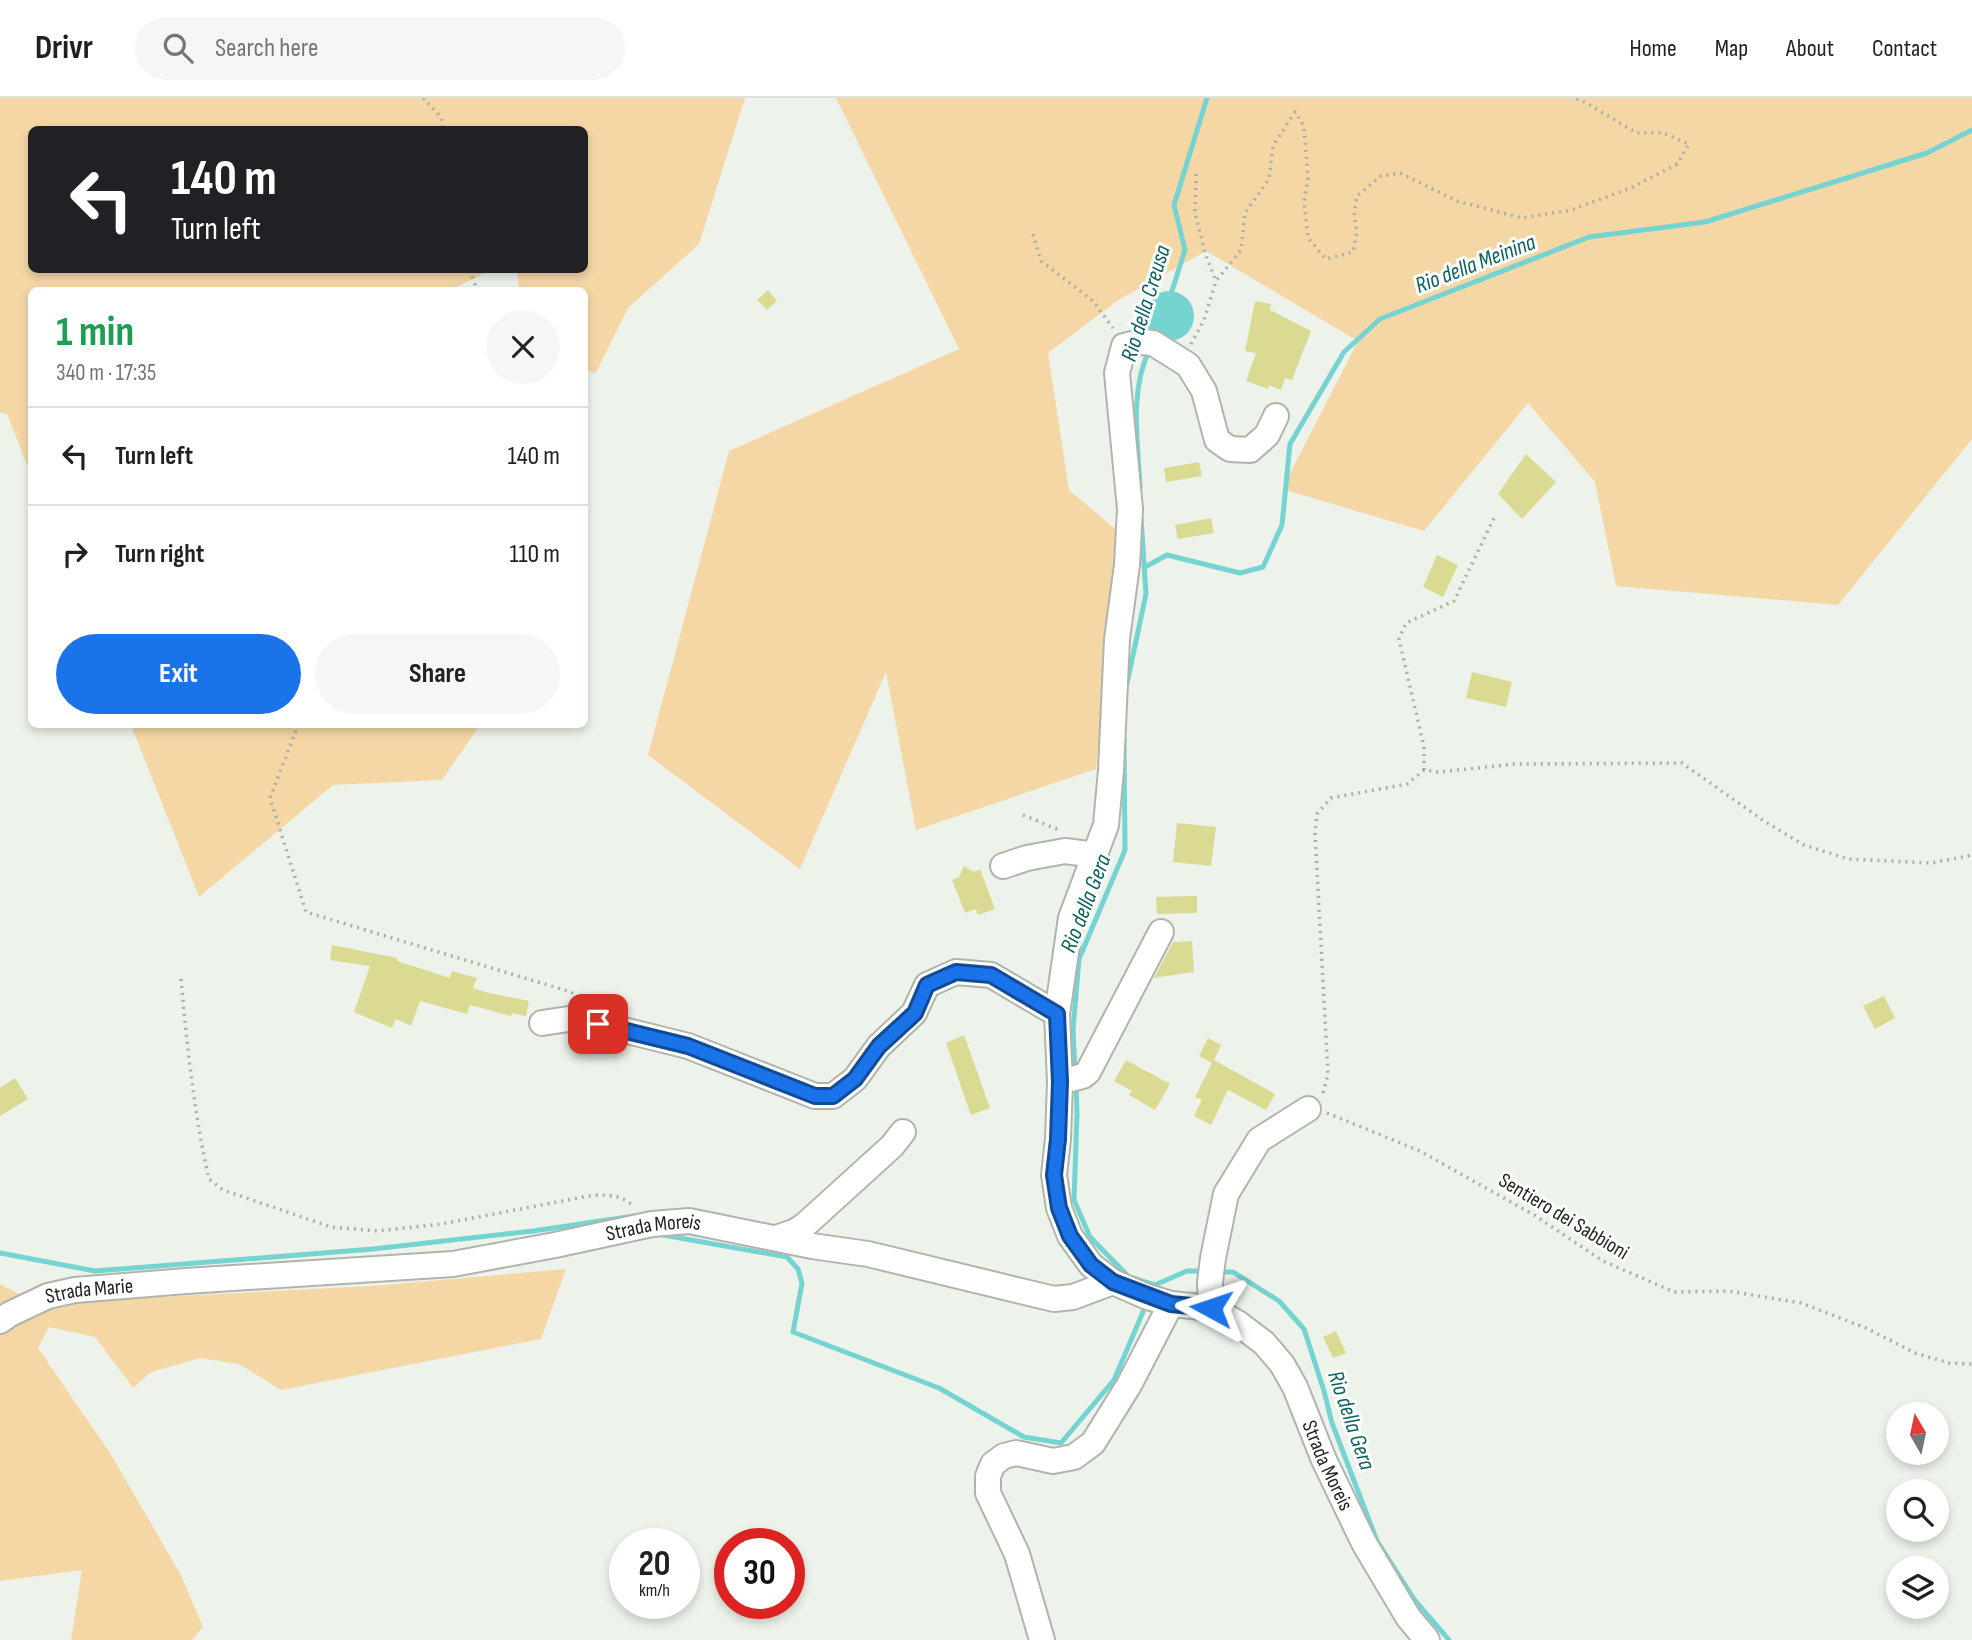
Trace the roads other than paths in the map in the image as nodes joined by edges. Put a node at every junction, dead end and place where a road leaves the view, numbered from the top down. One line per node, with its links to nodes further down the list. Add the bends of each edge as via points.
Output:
1 (1276, 416): 2 (street, via 1267,435 1250,450 1230,449 1217,440 1204,391 1188,365 1153,343 1124,346 1117,373 1130,509 1127,565 1117,639 1106,825)
2 (1096, 855): 3 (street, via 1065,852); 5 (street, via 1071,918)
3 (1003, 866)
4 (1161, 932): 7 (street, via 1088,1072)
5 (1057, 1014): 6 (street, via 991,975 956,972 927,985 915,1013 879,1046 855,1079 833,1096 815,1096 688,1046 575,1018); 7 (street)
6 (542, 1023)
7 (1072, 1079): 12 (street, via 1054,1175 1059,1208 1077,1246 1091,1265)
8 (1308, 1109): 14 (street, via 1259,1140 1226,1194 1211,1270)
9 (903, 1132): 10 (street, via 805,1225)
10 (776, 1238): 11 (street, Strada Moreis, via 689,1221 653,1224 453,1264); 12 (street, Strada Moreis, via 868,1254 1054,1298 1073,1297)
11 (186, 1281): 15 (street, Strada Marie, via 75,1290 38,1300)
12 (1113, 1282): 13 (street)
13 (1171, 1304): 14 (street); 16 (street, via 1093,1443 1074,1457 1053,1461 1016,1453 1004,1456 993,1464 988,1476 988,1493 1017,1554)
14 (1211, 1308): 17 (street, Strada Moreis, via 1264,1343 1282,1364 1364,1543)
15 (0, 1321)
16 (1042, 1640)
17 (1427, 1640)

